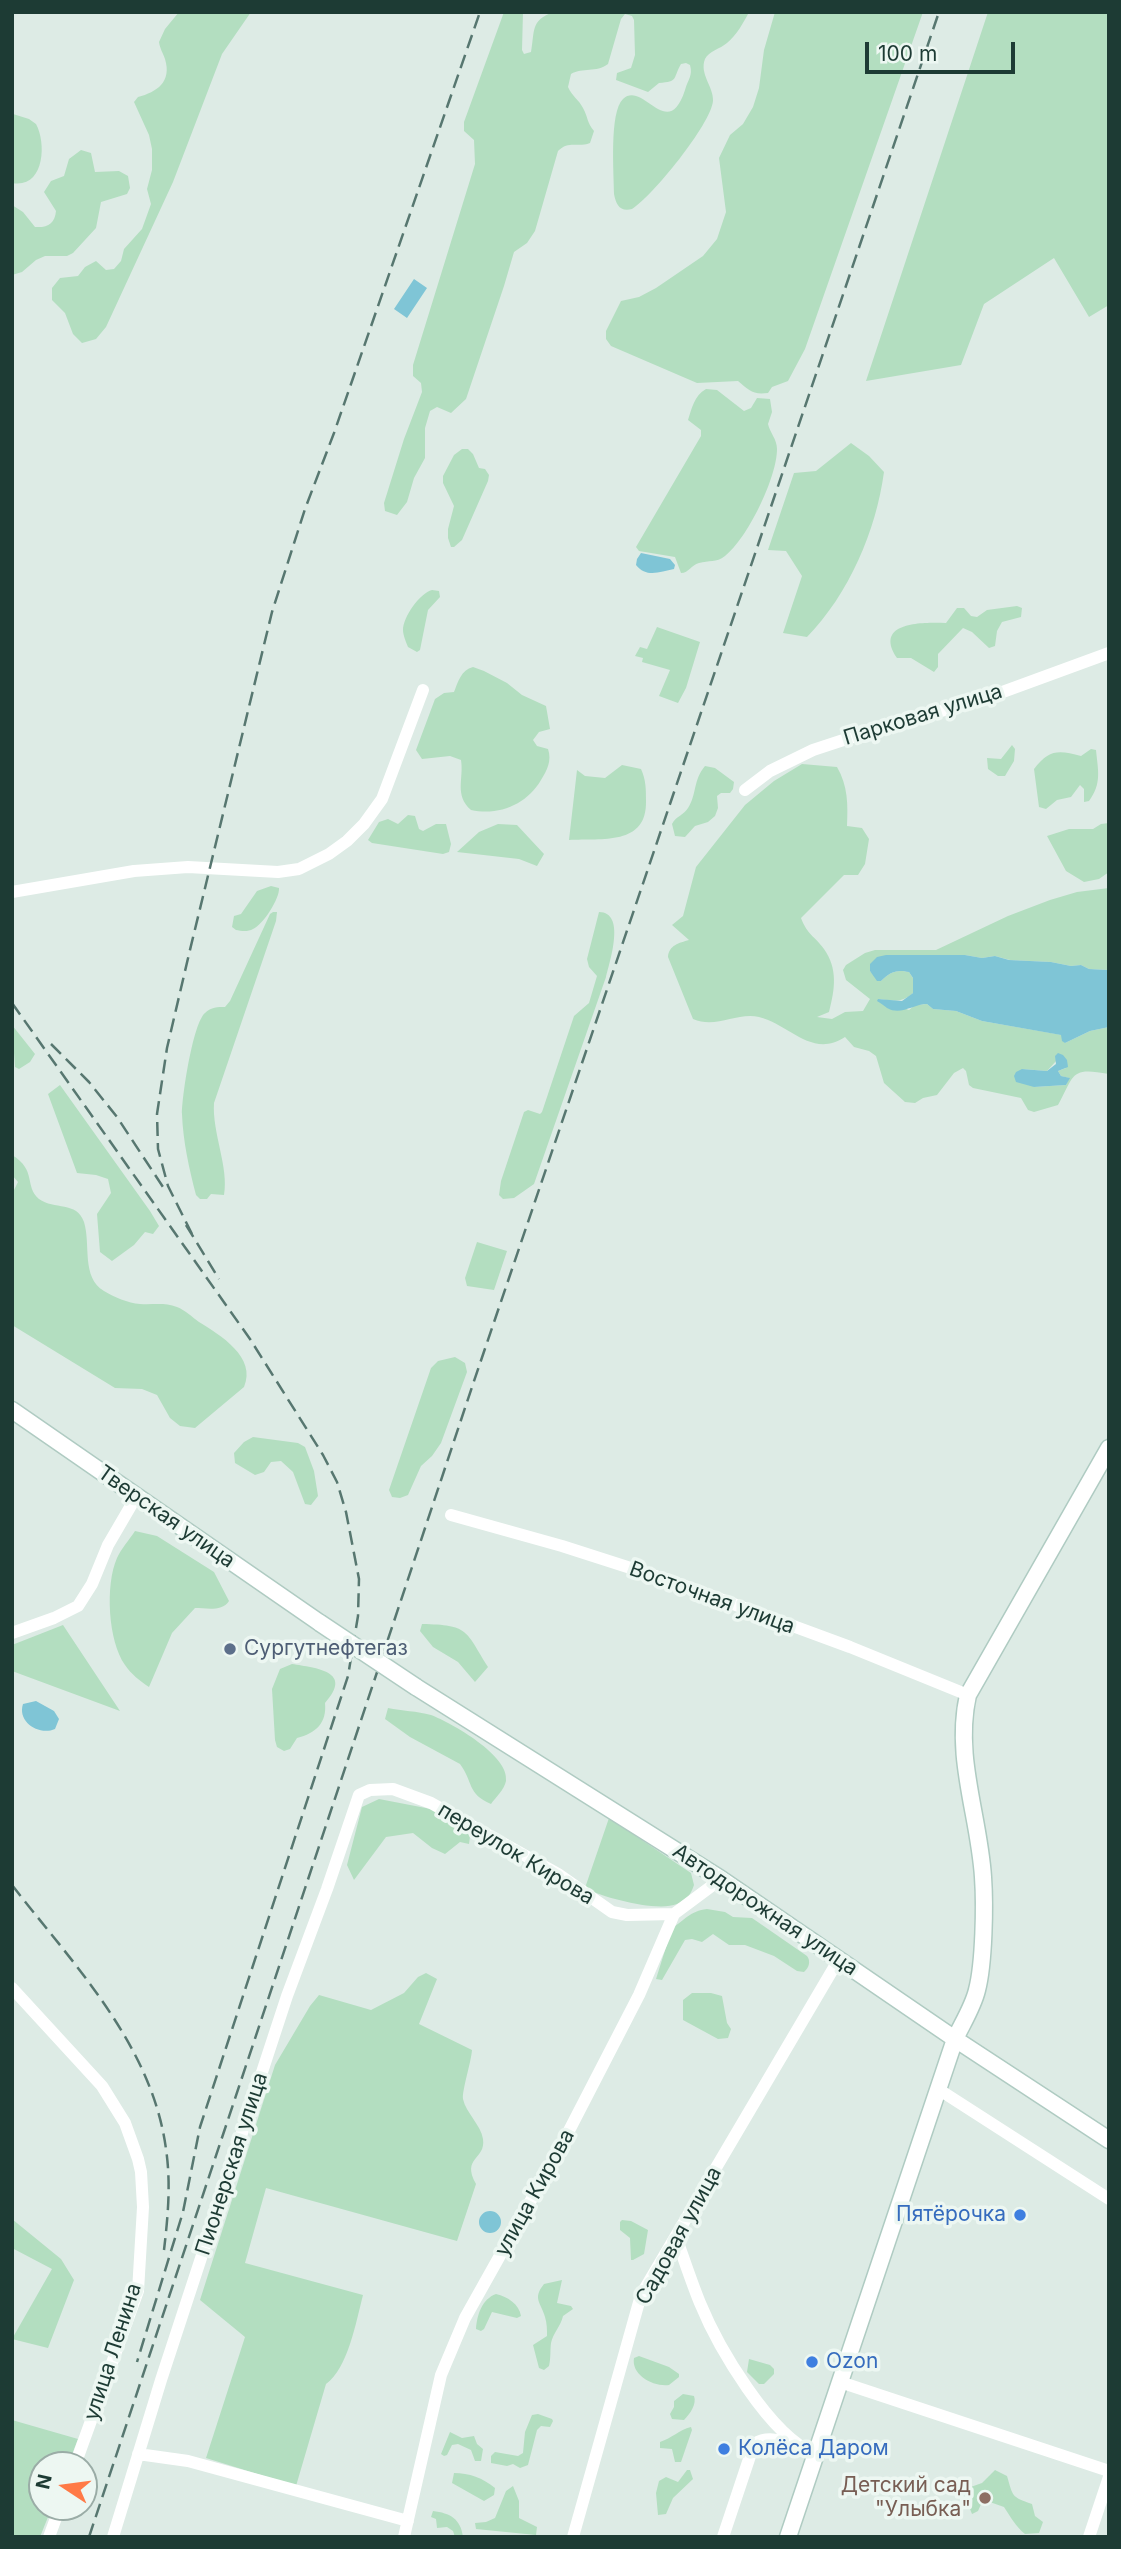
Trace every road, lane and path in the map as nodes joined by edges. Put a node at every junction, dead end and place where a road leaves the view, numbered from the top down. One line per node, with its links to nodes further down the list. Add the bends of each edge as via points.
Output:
1 (1109, 653): 3 (street, Парковая улица, via 978,701 813,750 770,771)
2 (423, 690): 4 (street, via 382,799 347,841 299,869 134,871)
3 (745, 790)
4 (12, 892)
5 (12, 1410): 7 (main road, Тверская улица)
6 (1109, 1448): 11 (main road)
7 (136, 1497): 9 (street, via 78,1606); 10 (main road, Тверская улица, bridge)
8 (451, 1515): 11 (street, Восточная улица, via 671,1581)
9 (12, 1633)
10 (416, 1687): 13 (main road, Автодорожная улица)
11 (968, 1695): 17 (main road, via 963,1732 984,1876 982,1938 977,1991)
12 (359, 1795): 14 (street, переулок Кирова, via 393,1789 431,1803 558,1874 612,1912); 25 (street, Пионерская улица, via 287,1996)
13 (721, 1879): 14 (street, улица Кирова); 15 (main road, Автодорожная улица)
14 (674, 1914): 29 (street, улица Кирова, via 639,1995 466,2318 441,2375)
15 (839, 1959): 17 (main road, Автодорожная улица); 21 (street, Садовая улица)
16 (12, 1988): 24 (street, улица Ленина, via 102,2086 125,2123 141,2172 138,2291)
17 (955, 2039): 18 (main road); 19 (main road, Автодорожная улица)
18 (938, 2089): 20 (street); 22 (main road)
19 (1109, 2140)
20 (1109, 2200)
21 (676, 2237): 23 (street, via 716,2338 765,2413); 32 (street, Садовая улица, via 641,2295)
22 (840, 2382): 26 (main road); 27 (street)
23 (797, 2446): 26 (street); 33 (street, via 772,2438 754,2444)
24 (80, 2451)
25 (138, 2454): 29 (street, via 188,2461); 30 (street, Пионерская улица)
26 (815, 2454): 34 (main road)
27 (1109, 2471)
28 (1109, 2477): 35 (street)
29 (408, 2521): 31 (street, улица Кирова)
30 (113, 2537)
31 (404, 2537)
32 (573, 2537)
33 (723, 2537)
34 (788, 2537)
35 (1089, 2537)

